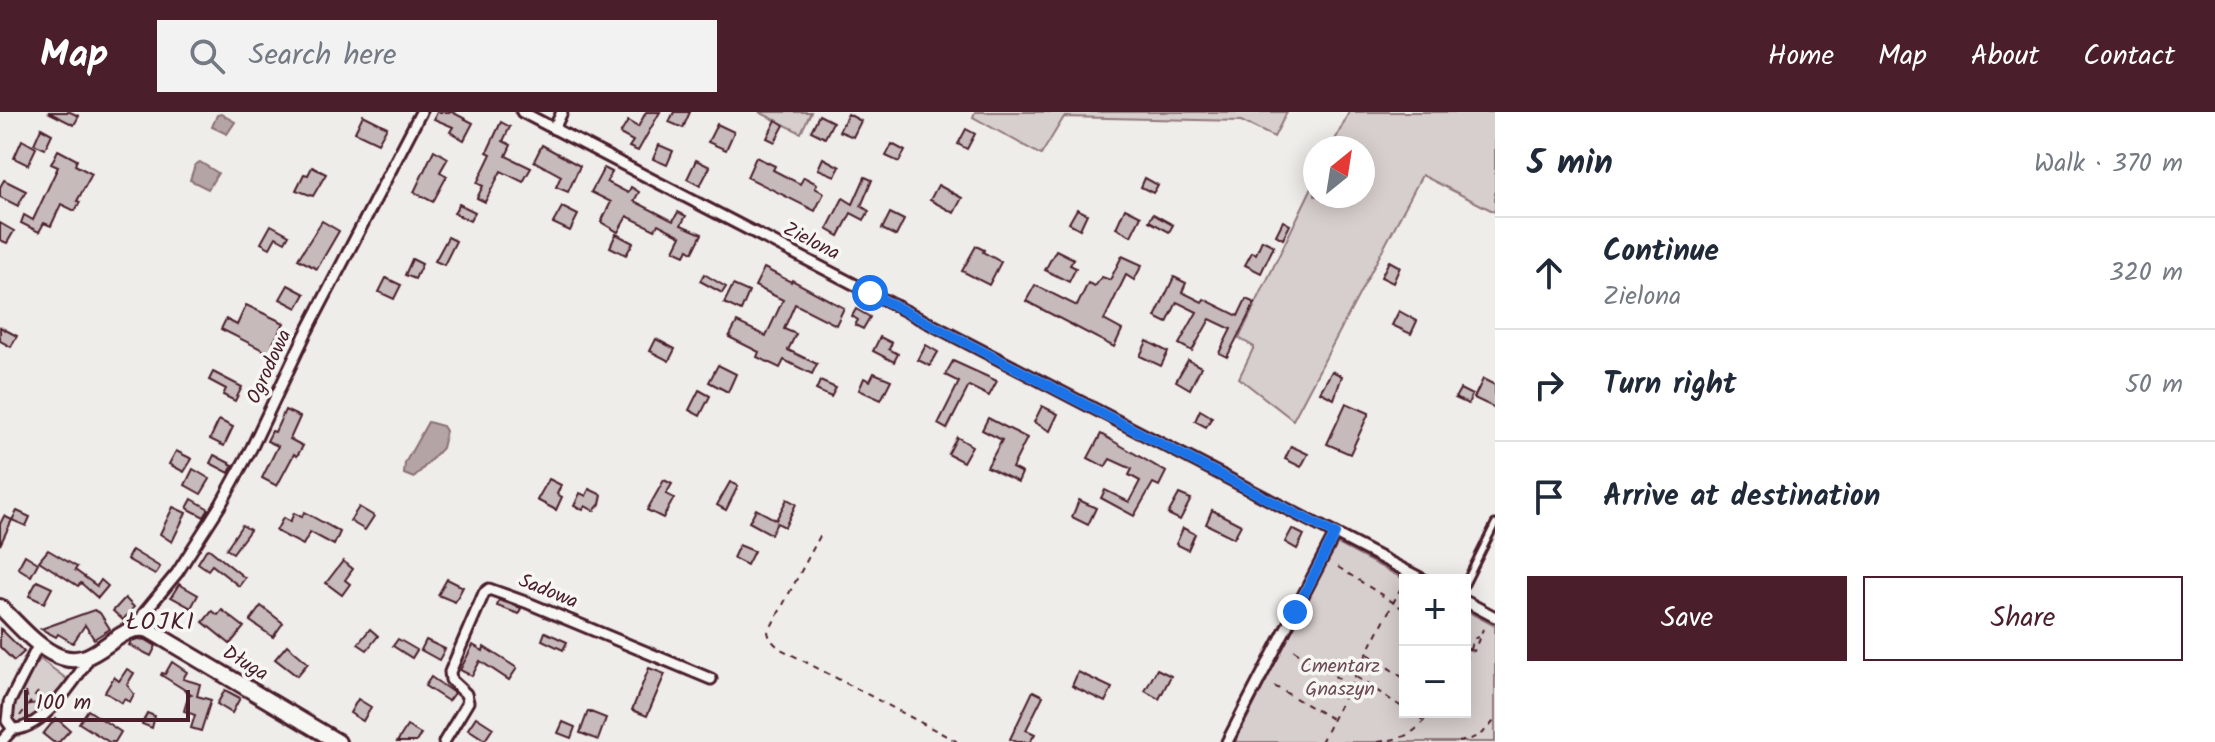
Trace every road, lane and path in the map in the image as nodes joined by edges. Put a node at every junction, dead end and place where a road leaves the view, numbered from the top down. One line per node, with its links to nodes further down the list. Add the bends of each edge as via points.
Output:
1 (421, 112): 17 (street, Ogrodowa, via 221,504)
2 (522, 112): 4 (street, Zielona)
3 (562, 112): 4 (street)
4 (554, 129): 6 (street, Zielona)
5 (1495, 524): 10 (lane)
6 (1335, 534): 9 (street, Zielona); 46 (street)
7 (820, 536): 45 (path, via 768,632 770,639)
8 (1338, 567): 12 (path)
9 (1412, 574)
10 (1470, 574)
11 (1399, 593): 12 (path)
12 (1394, 603): 14 (path); 24 (path)
13 (1471, 604): 16 (street)
14 (1399, 606)
15 (0, 607): 20 (street)
16 (1495, 617)
17 (136, 628): 25 (street); 43 (street, Długa, via 149,630)
18 (1483, 629): 19 (path)
19 (1478, 637): 21 (path); 23 (path)
20 (39, 644): 25 (street, via 64,658); 41 (street, via 9,703 7,721)
21 (1470, 646)
22 (1294, 650): 31 (path)
23 (1471, 650)
24 (1367, 653): 26 (path); 27 (path)
25 (90, 656): 41 (street, via 41,717 24,728)
26 (1399, 675)
27 (1355, 677): 31 (path); 35 (path)
28 (711, 679): 44 (street, Sadowa, via 489,589 450,672 468,702)
29 (24, 683): 34 (path)
30 (1274, 686): 39 (path)
31 (1350, 686): 39 (path)
32 (41, 688): 34 (path)
33 (49, 702): 34 (path)
34 (29, 704): 41 (path)
35 (1399, 705)
36 (1419, 718): 40 (path)
37 (1426, 718): 40 (path)
38 (1495, 719): 49 (path, via 1483,733)
39 (1334, 720): 47 (path)
40 (1424, 721): 48 (path, via 1409,735)
41 (14, 726): 42 (street)
42 (1, 742)
43 (338, 742)
44 (444, 742)
45 (958, 742)
46 (1227, 742)
47 (1321, 742)
48 (1378, 742)
49 (1458, 742)

